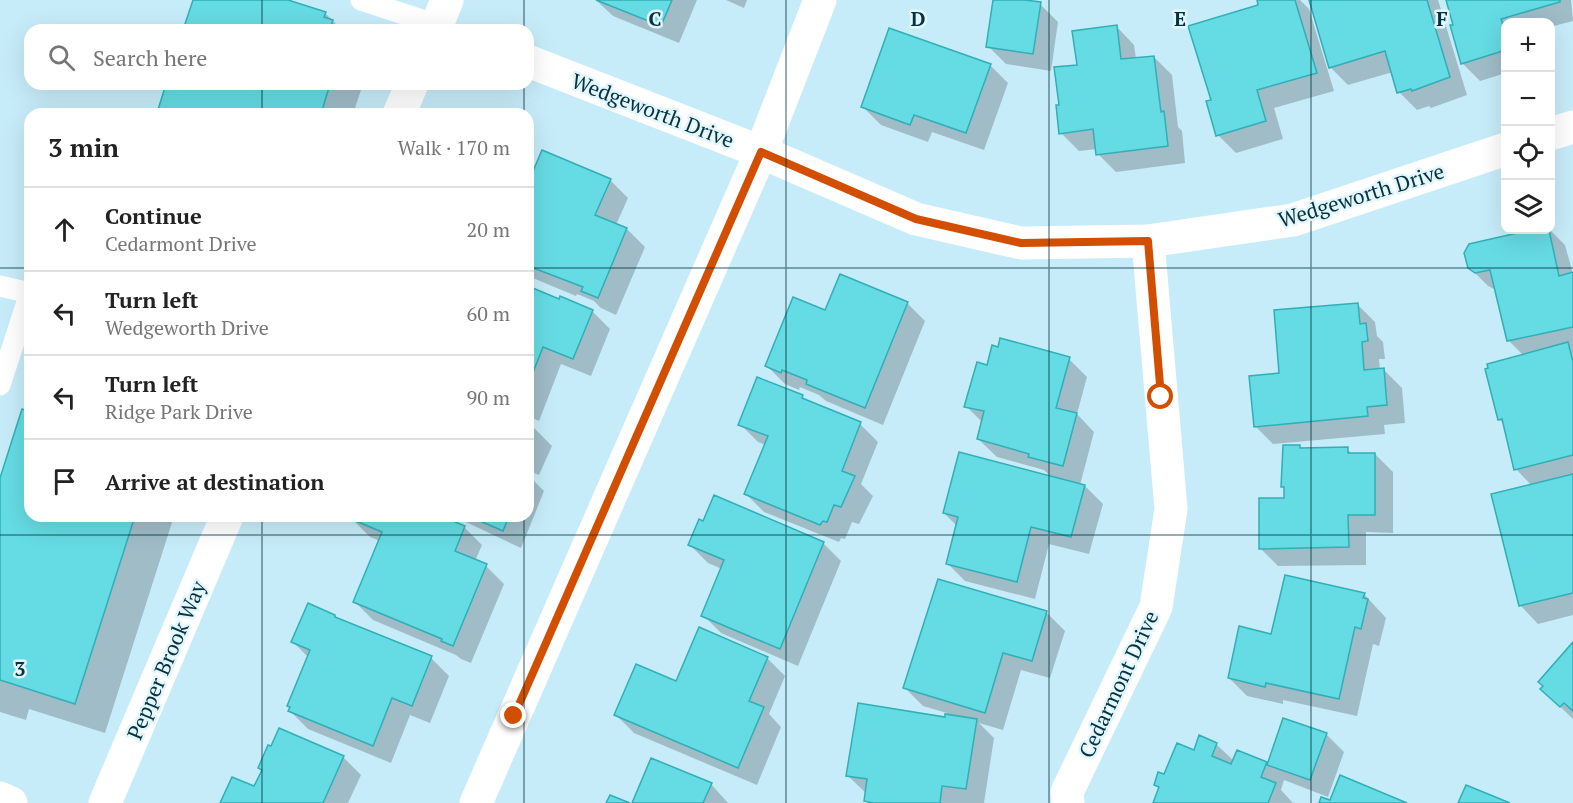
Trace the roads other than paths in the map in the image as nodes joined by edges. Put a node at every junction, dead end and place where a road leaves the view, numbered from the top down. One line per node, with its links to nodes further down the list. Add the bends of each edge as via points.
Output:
1 (361, 0): 3 (lane)
2 (820, 0): 10 (street)
3 (442, 21)
4 (534, 62): 10 (street, Wedgeworth Drive)
5 (409, 90): 6 (street)
6 (402, 108)
7 (1573, 127): 8 (street)
8 (1555, 133)
9 (1501, 151): 11 (street, Wedgeworth Drive, via 1293,220)
10 (761, 152): 11 (street, Wedgeworth Drive, via 927,222 1021,243); 20 (street)
11 (1148, 241): 21 (street, Cedarmont Drive, via 1171,509 1156,608 1067,792)
12 (0, 286): 13 (lane)
13 (24, 292)
14 (24, 311): 15 (lane)
15 (0, 385)
16 (224, 522): 19 (street, Pepper Brook Way)
17 (0, 798): 18 (street)
18 (11, 803)
19 (105, 803)
20 (476, 803)
21 (1068, 803)

